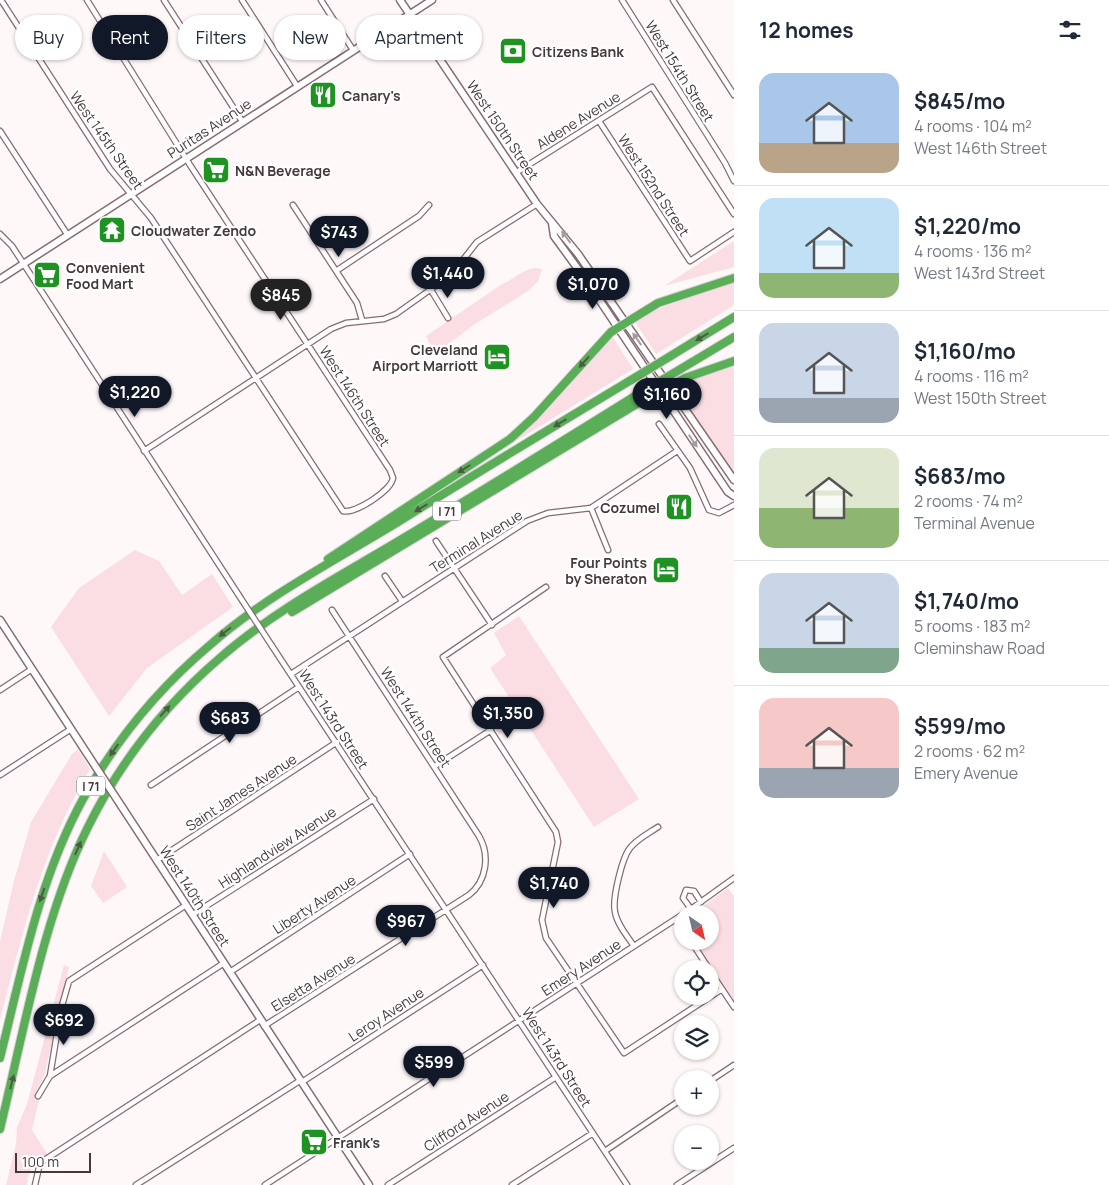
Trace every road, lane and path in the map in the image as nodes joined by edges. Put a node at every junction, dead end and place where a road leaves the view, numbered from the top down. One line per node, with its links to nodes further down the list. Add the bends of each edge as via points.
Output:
1 (1, 0): 22 (street, West 145th Street, via 110,169)
2 (87, 0): 19 (street, West 146th Street)
3 (164, 0): 16 (street)
4 (242, 0): 14 (street)
5 (321, 0): 12 (street)
6 (400, 0): 10 (street, West 150th Street)
7 (432, 0): 10 (street, Puritas Avenue)
8 (622, 0): 21 (street, West 154th Street)
9 (673, 0): 15 (street)
10 (410, 15)
11 (356, 48): 12 (street, Puritas Avenue)
12 (353, 50): 14 (street, Puritas Avenue)
13 (441, 60): 20 (street, West 150th Street)
14 (297, 86): 16 (street, Puritas Avenue)
15 (734, 95)
16 (242, 121): 19 (street, Puritas Avenue)
17 (599, 121): 20 (street, Aldene Avenue); 26 (street, Aldene Avenue, via 652,86); 28 (street, West 152nd Street, via 690,262)
18 (0, 131): 30 (street)
19 (187, 158): 22 (street, Puritas Avenue); 42 (street, West 146th Street)
20 (517, 172): 23 (street, West 150th Street)
21 (734, 180)
22 (130, 194): 30 (street, Puritas Avenue); 44 (street, West 145th Street, via 151,218)
23 (538, 204): 27 (street, West 150th Street); 35 (street, via 477,242 451,275)
24 (293, 205): 32 (street)
25 (429, 205): 32 (street, via 420,216)
26 (734, 214)
27 (552, 223): 39 (street, West 150th Street, one-way to 27, via 562,231); 40 (street, West 150th Street, via 554,236)
28 (734, 232)
29 (0, 234): 31 (street, West 143rd Street)
30 (67, 234): 31 (street, Puritas Avenue)
31 (23, 264): 34 (street, Puritas Avenue); 47 (street, West 143rd Street)
32 (336, 271): 38 (street, via 357,302)
33 (734, 278): 39 (highway, via 658,303)
34 (0, 279)
35 (431, 290): 37 (street); 38 (street, via 384,319)
36 (734, 317): 58 (highway, I 71, one-way to 58, bridge)
37 (448, 318)
38 (362, 320): 42 (street, via 331,329)
39 (626, 322): 40 (highway); 49 (street, West 150th Street, one-way to 39)
40 (618, 327): 50 (street, West 150th Street, one-way to 50, via 728,492); 58 (highway, one-way to 58, via 510,439 351,543)
41 (734, 337): 45 (highway, bridge)
42 (308, 345): 44 (street); 51 (street, West 146th Street, via 390,470 392,483)
43 (734, 361): 45 (highway, bridge)
44 (257, 379): 47 (street); 51 (street, West 145th Street, via 343,511 359,508)
45 (643, 396): 106 (highway, I 71, one-way to 45, via 53,915 71,862 130,757 166,710 222,656 255,631 317,598)
46 (658, 424): 48 (street)
47 (144, 451): 66 (street, West 143rd Street, bridge)
48 (677, 451): 52 (street, via 690,468 712,512 719,513); 53 (street, Terminal Avenue)
49 (734, 480)
50 (734, 496)
51 (375, 498)
52 (734, 505)
53 (590, 508): 55 (street); 56 (street, Terminal Avenue, via 548,513 526,521)
54 (436, 541): 56 (street)
55 (608, 550)
56 (454, 567): 60 (street, Terminal Avenue); 63 (street)
57 (385, 576): 60 (street)
58 (294, 585): 98 (highway, I 71, one-way to 98, via 234,626 189,663 132,725 103,766 70,824 40,901)
59 (546, 587): 63 (street)
60 (402, 602): 64 (street, Terminal Avenue)
61 (332, 610): 64 (street, West 144th Street)
62 (0, 620): 65 (street, West 140th Street)
63 (492, 625): 70 (street, via 443,657)
64 (349, 636): 66 (street, Terminal Avenue); 72 (street, West 144th Street)
65 (32, 669): 68 (street); 69 (street, West 140th Street)
66 (291, 674): 67 (street, West 143rd Street)
67 (299, 687): 71 (street, West 143rd Street); 74 (street)
68 (0, 690)
69 (71, 729): 73 (street); 79 (street, West 140th Street, bridge)
70 (491, 730): 72 (street); 92 (street, via 556,832 558,842 542,920 543,930)
71 (337, 742): 75 (street, West 143rd Street); 79 (street, Saint James Avenue)
72 (435, 766): 77 (street, West 144th Street)
73 (0, 775)
74 (151, 785)
75 (374, 799): 78 (street, West 143rd Street); 86 (street, Highlandview Avenue)
76 (658, 827): 88 (street, via 630,849 623,862 614,903 619,923)
77 (480, 836): 85 (street, Elsetta Avenue, via 486,855 478,888)
78 (410, 854): 85 (street, West 143rd Street); 91 (street, Liberty Avenue)
79 (157, 860): 82 (street, West 140th Street)
80 (734, 878): 81 (street, Emery Avenue)
81 (701, 902): 83 (street, via 694,891 686,890 683,898); 84 (street, Emery Avenue)
82 (186, 905): 86 (street, West 140th Street); 101 (street, via 69,981)
83 (688, 905)
84 (697, 905)
85 (446, 910): 90 (street, West 143rd Street); 97 (street, Elsetta Avenue)
86 (192, 915): 89 (street, West 140th Street)
87 (674, 921): 88 (street, Emery Avenue)
88 (634, 946): 92 (street, Emery Avenue)
89 (224, 962): 91 (street, West 140th Street); 101 (street)
90 (483, 965): 96 (street, West 143rd Street); 103 (street, Leroy Avenue)
91 (230, 972): 97 (street, West 140th Street)
92 (577, 983): 94 (street, via 624,1053); 96 (street, Emery Avenue)
93 (719, 985): 94 (street)
94 (722, 989): 95 (street)
95 (734, 1007)
96 (520, 1020): 102 (street, West 143rd Street); 108 (street, Emery Avenue)
97 (262, 1023): 103 (street, West 140th Street); 111 (street, Elsetta Avenue, via 40,1163)
98 (0, 1058)
99 (734, 1065): 100 (street)
100 (719, 1075)
101 (50, 1076): 104 (street)
102 (556, 1077): 107 (street, West 143rd Street); 115 (street, Clifford Avenue)
103 (301, 1081): 108 (street, West 140th Street); 112 (street, Leroy Avenue)
104 (38, 1096)
105 (674, 1104): 110 (street)
106 (0, 1129)
107 (593, 1133): 110 (street, West 143rd Street); 116 (street)
108 (338, 1139): 113 (street, Emery Avenue); 114 (street, West 140th Street)
109 (734, 1148): 118 (street)
110 (605, 1151): 117 (street, West 143rd Street)
111 (35, 1185)
112 (136, 1185)
113 (265, 1185)
114 (369, 1185)
115 (388, 1185)
116 (512, 1185)
117 (627, 1185)
118 (677, 1185)

